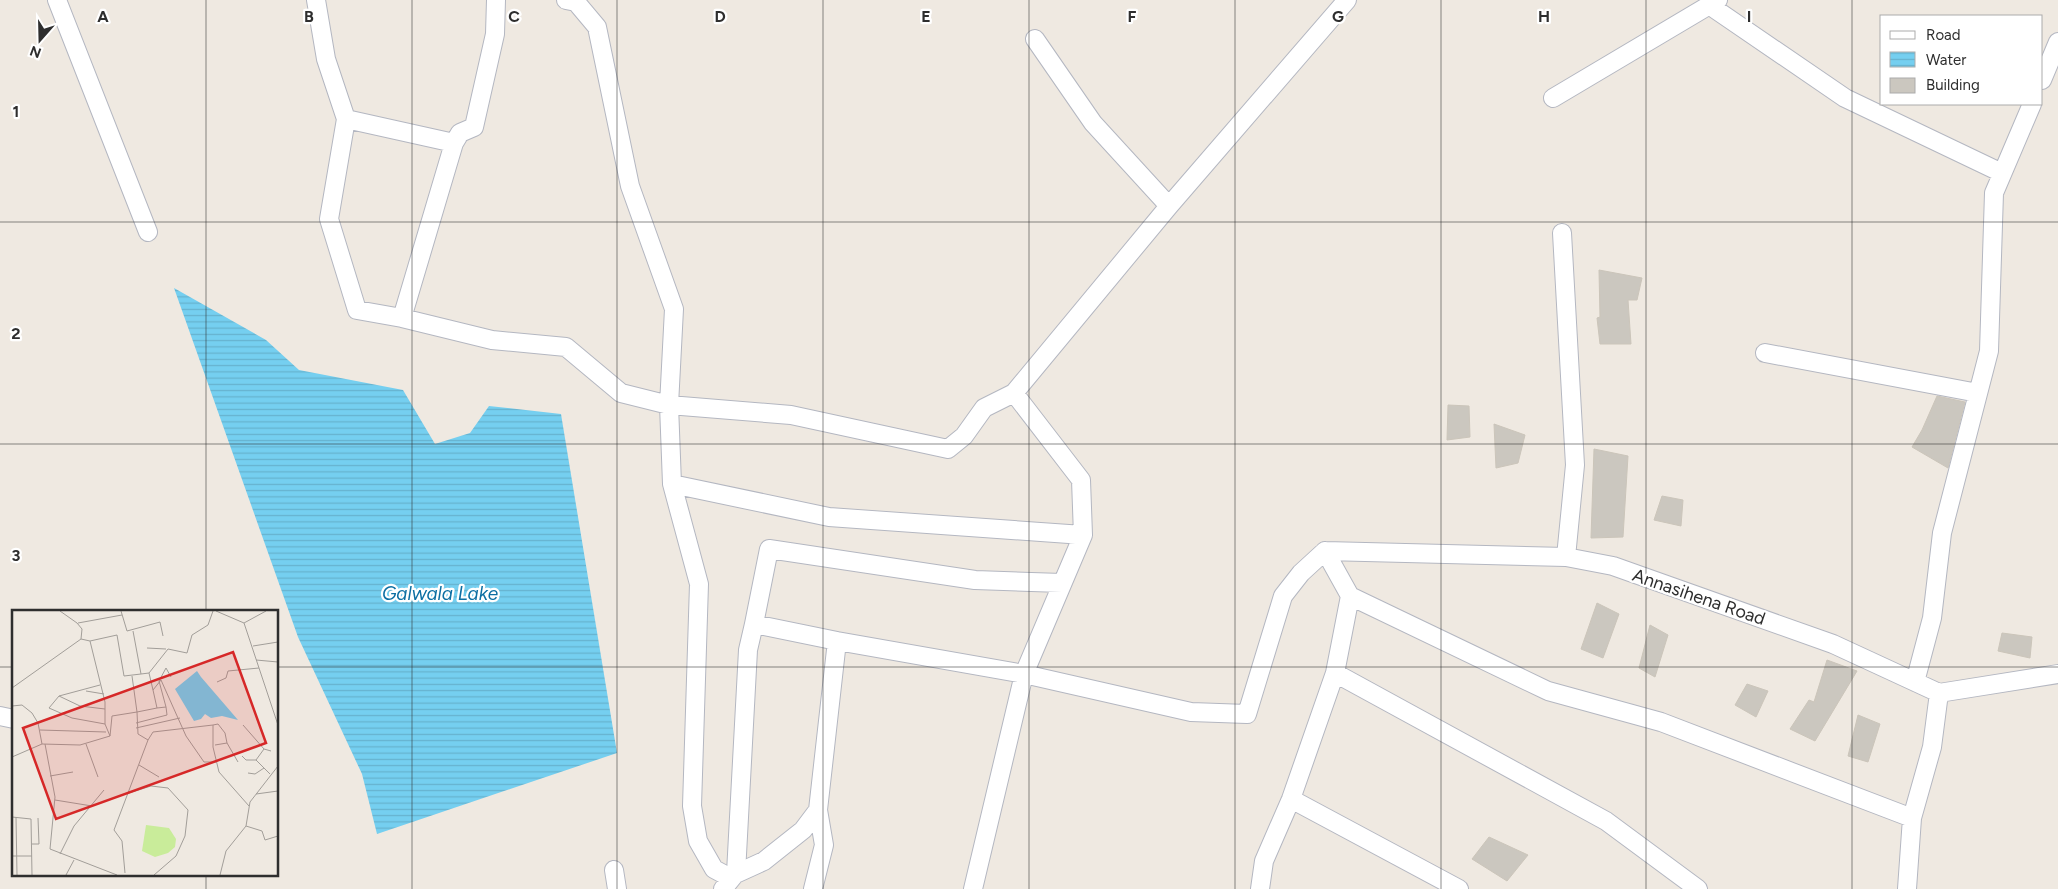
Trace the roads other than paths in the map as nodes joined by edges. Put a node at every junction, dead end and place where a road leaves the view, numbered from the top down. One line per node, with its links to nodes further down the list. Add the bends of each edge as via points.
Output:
1 (57, 0): 16 (street)
2 (316, 0): 12 (street, via 326,59)
3 (496, 0): 13 (street, via 495,34 474,127 460,133)
4 (566, 0): 22 (street, via 576,2 598,27 630,186 674,309)
5 (1346, 0): 15 (street)
6 (1713, 2): 10 (street); 14 (street, via 1846,98)
7 (1035, 39): 15 (street, via 1093,123)
8 (2058, 42): 9 (street)
9 (2043, 78)
10 (1553, 98)
11 (2032, 105): 14 (street)
12 (346, 119): 13 (street); 18 (street, via 329,219 357,310)
13 (454, 143): 18 (street)
14 (2002, 173): 21 (street, via 1994,193 1989,350)
15 (1169, 206): 20 (street)
16 (148, 232)
17 (1562, 233): 26 (street, via 1575,465)
18 (402, 318): 22 (street, via 492,340 566,347 621,393)
19 (1765, 353): 21 (street)
20 (1014, 393): 22 (street, via 984,408 964,436 948,450 791,415); 24 (street, via 1081,480)
21 (1978, 393): 34 (street, via 1942,533 1932,618)
22 (670, 405): 23 (street)
23 (672, 484): 24 (street, via 829,517); 40 (street, via 699,584 692,806 698,841 714,869 729,877)
24 (1083, 535): 27 (street)
25 (1325, 552): 26 (street, Annasihena Road); 28 (street); 32 (street, via 1302,572 1283,596 1247,714 1191,712)
26 (1566, 557): 34 (street, Annasihena Road, via 1613,566 1833,644)
27 (1062, 583): 29 (street, via 975,580 769,549); 32 (street)
28 (1350, 596): 31 (street); 38 (street, via 1548,691 1661,722)
29 (754, 624): 30 (street); 40 (street, via 748,650)
30 (837, 641): 32 (street); 37 (street)
31 (1335, 673): 36 (street); 47 (street, via 1606,822)
32 (1024, 674): 44 (street)
33 (2058, 674): 35 (street)
34 (1915, 682): 35 (street, Annasihena Road)
35 (1939, 693): 38 (street, via 1932,747)
36 (1291, 799): 45 (street, via 1264,861); 46 (street)
37 (818, 810): 40 (street, via 803,830 764,861); 43 (street, via 824,846)
38 (1912, 818): 48 (street)
39 (614, 870): 41 (street)
40 (736, 874): 42 (street)
41 (617, 889)
42 (723, 889)
43 (813, 889)
44 (973, 889)
45 (1260, 889)
46 (1459, 889)
47 (1698, 889)
48 (1907, 889)

